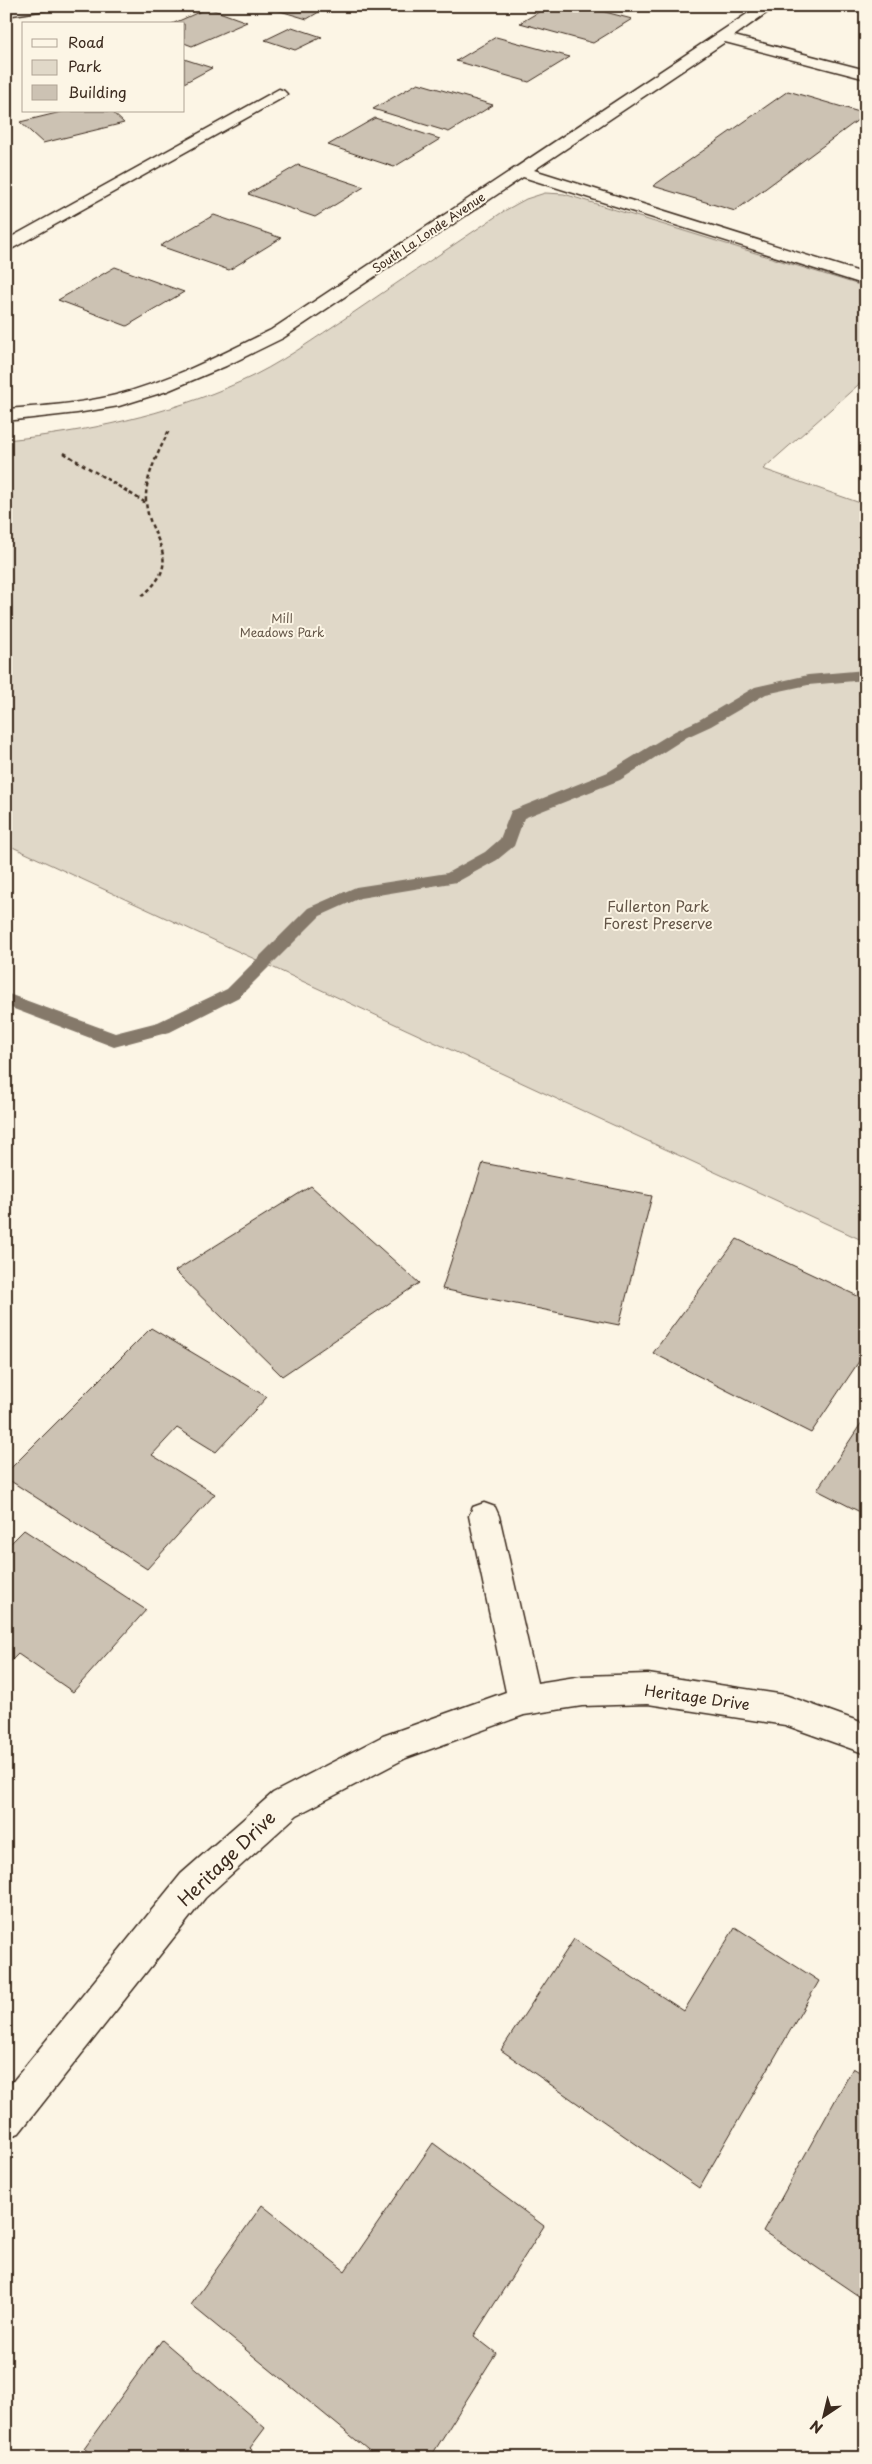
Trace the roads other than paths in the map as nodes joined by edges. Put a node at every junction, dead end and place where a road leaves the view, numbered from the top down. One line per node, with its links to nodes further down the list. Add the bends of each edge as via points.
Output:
1 (46, 6): 3 (street)
2 (768, 6): 4 (street, South La Londe Avenue)
3 (6, 12)
4 (723, 36): 5 (street); 7 (street, South La Londe Avenue)
5 (866, 75)
6 (279, 94): 8 (street)
7 (521, 171): 9 (street); 10 (street, South La Londe Avenue, via 277,334 223,362 119,400)
8 (6, 248)
9 (866, 280)
10 (6, 415)
11 (484, 1516): 12 (street)
12 (524, 1700): 13 (street, Heritage Drive, via 582,1692 648,1689 785,1710); 14 (street, Heritage Drive, via 395,1747 284,1804 194,1886)
13 (866, 1739)
14 (6, 2120)

